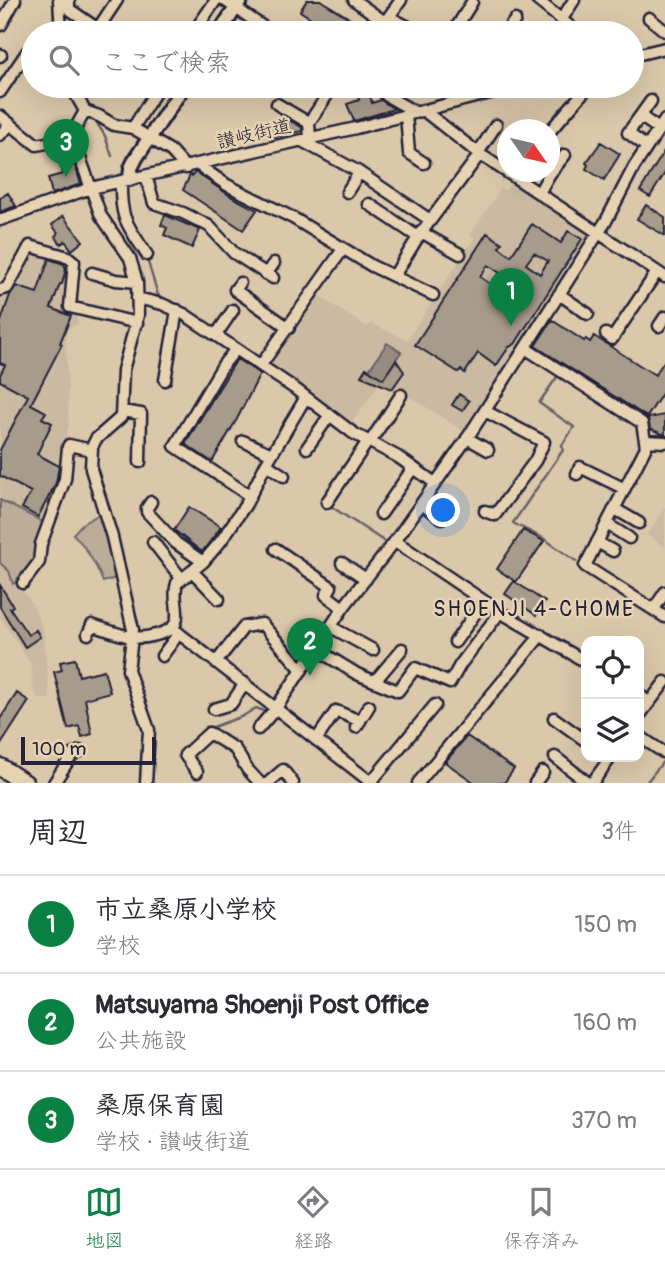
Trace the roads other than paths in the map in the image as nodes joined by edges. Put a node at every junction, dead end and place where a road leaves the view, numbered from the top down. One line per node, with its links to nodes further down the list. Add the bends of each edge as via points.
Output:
1 (15, 0): 24 (street)
2 (60, 0): 16 (street)
3 (69, 0): 17 (street, via 69,9)
4 (117, 0): 18 (street)
5 (216, 0): 19 (street)
6 (224, 0): 12 (street)
7 (354, 0): 15 (street)
8 (401, 0): 15 (street)
9 (537, 0): 14 (street)
10 (574, 0): 14 (street)
11 (472, 2): 22 (street)
12 (239, 4): 20 (street); 21 (street)
13 (649, 18): 25 (street)
14 (562, 19): 23 (street)
15 (387, 20)
16 (61, 21)
17 (84, 21)
18 (103, 21)
19 (201, 21)
20 (227, 21)
21 (258, 21)
22 (466, 21)
23 (564, 21)
24 (1, 25)
25 (665, 31)
26 (665, 48): 27 (street)
27 (644, 53)
28 (21, 61): 29 (street)
29 (0, 92)
30 (78, 98): 39 (street)
31 (152, 98): 48 (street)
32 (176, 98): 51 (street)
33 (325, 98): 44 (street)
34 (390, 98): 40 (street)
35 (468, 98): 40 (street, 讃岐街道)
36 (579, 98): 43 (street)
37 (651, 102): 42 (street)
38 (277, 104): 44 (street)
39 (85, 111): 48 (street, via 114,125); 50 (street)
40 (415, 112): 52 (street, 讃岐街道); 54 (street); 56 (street, via 409,153)
41 (0, 116): 45 (street)
42 (640, 116): 47 (street); 53 (street, via 628,133)
43 (560, 119)
44 (309, 123): 52 (street)
45 (10, 124): 49 (street); 50 (street, via 37,145)
46 (496, 125): 54 (street)
47 (662, 125): 53 (street)
48 (133, 128): 51 (street)
49 (0, 135)
50 (70, 138): 64 (street)
51 (149, 138): 59 (street, via 172,151); 62 (street)
52 (306, 140): 57 (street, 讃岐街道); 60 (street)
53 (647, 147): 70 (street)
54 (479, 154): 58 (street); 69 (street)
55 (565, 155): 66 (street)
56 (424, 163)
57 (198, 165): 59 (street, 讃岐街道); 73 (street)
58 (497, 166)
59 (186, 167): 61 (street, 讃岐街道)
60 (359, 173): 65 (street); 69 (street)
61 (146, 176): 62 (street, 讃岐街道); 72 (street, via 154,203 209,226)
62 (125, 180): 64 (street, 讃岐街道); 76 (street, via 122,215)
63 (522, 182): 66 (street)
64 (91, 188): 68 (street, 讃岐街道); 81 (street, via 101,215 130,258)
65 (347, 192)
66 (539, 193): 70 (street)
67 (369, 204): 71 (street)
68 (0, 220)
69 (430, 220): 71 (street)
70 (598, 233): 79 (street); 84 (street)
71 (419, 235): 75 (street); 80 (street)
72 (225, 243): 74 (street); 77 (street, via 269,276)
73 (343, 249): 80 (street); 93 (street)
74 (215, 252)
75 (460, 254)
76 (147, 255)
77 (274, 263)
78 (92, 273): 81 (street)
79 (661, 275): 94 (street, via 612,339)
80 (394, 276): 85 (street)
81 (137, 282): 86 (street)
82 (240, 283): 93 (street, via 235,290)
83 (0, 290): 91 (street, via 7,288 30,246 74,262 70,307)
84 (559, 294): 89 (street); 96 (street)
85 (433, 295)
86 (138, 298): 87 (street); 91 (street)
87 (177, 310): 95 (street); 99 (street)
88 (233, 310): 95 (street)
89 (588, 314)
90 (665, 317): 92 (street)
91 (137, 323): 102 (street, via 123,370)
92 (659, 326)
93 (289, 328): 98 (street)
94 (606, 334)
95 (216, 335): 97 (street)
96 (525, 348): 103 (street); 107 (street, via 642,423)
97 (236, 349): 98 (street); 120 (street, via 175,446)
98 (261, 365): 101 (street)
99 (166, 380)
100 (401, 395): 108 (street)
101 (306, 397): 104 (street); 113 (street)
102 (122, 411): 111 (street, via 118,421 96,439); 114 (street, via 141,414)
103 (485, 411): 105 (street); 125 (street, via 544,442 495,515)
104 (330, 416): 108 (street); 110 (street)
105 (467, 439): 112 (street); 118 (street)
106 (243, 441): 113 (street)
107 (646, 441): 109 (street); 119 (street)
108 (369, 442): 115 (street); 122 (street)
109 (665, 442)
110 (307, 448)
111 (92, 450): 143 (street, via 69,445 65,480 41,544 39,562); 155 (street, via 91,468 112,537)
112 (488, 450)
113 (269, 459): 117 (street); 120 (street)
114 (141, 462)
115 (413, 467): 118 (street); 126 (street)
116 (577, 474): 119 (street, via 580,467)
117 (284, 476)
118 (435, 483): 123 (street)
119 (623, 488): 124 (street)
120 (250, 496): 138 (street)
121 (151, 502): 131 (street, via 147,512)
122 (327, 502)
123 (421, 504): 127 (street); 133 (street)
124 (615, 509): 129 (street); 130 (street)
125 (485, 511)
126 (381, 514)
127 (442, 518)
128 (170, 519): 131 (street)
129 (639, 523)
130 (607, 524): 132 (street); 135 (street)
131 (162, 529): 138 (street)
132 (629, 538)
133 (395, 541): 142 (street); 146 (street)
134 (153, 542): 141 (street)
135 (597, 542): 137 (street); 148 (street, via 585,566)
136 (277, 549): 147 (street, via 308,565 331,587 326,595)
137 (612, 551)
138 (203, 562): 140 (street)
139 (342, 563): 142 (street)
140 (192, 570): 141 (street); 145 (street)
141 (181, 578): 152 (street, via 175,589)
142 (366, 579): 147 (street)
143 (23, 583)
144 (665, 592): 148 (street)
145 (219, 599)
146 (484, 601): 149 (street); 156 (street)
147 (344, 608): 151 (street)
148 (654, 609): 150 (street)
149 (500, 612): 154 (street); 164 (street, via 450,683 415,668 398,691)
150 (665, 617)
151 (331, 627): 157 (street); 158 (street)
152 (175, 631): 155 (street); 160 (street); 162 (street)
153 (88, 634): 155 (street, via 92,625)
154 (541, 635): 161 (street); 191 (street)
155 (133, 638): 186 (street, via 128,670 149,730)
156 (455, 642)
157 (316, 649): 163 (street); 164 (street)
158 (373, 650)
159 (396, 651): 164 (street)
160 (162, 656)
161 (581, 659)
162 (217, 661): 163 (street, via 244,627 262,624); 166 (street)
163 (302, 670): 170 (street)
164 (375, 681)
165 (665, 682): 167 (street)
166 (245, 683): 170 (street); 171 (street, via 231,704)
167 (656, 698)
168 (435, 705): 190 (street)
169 (369, 706): 176 (street, via 358,724 336,710)
170 (276, 708): 173 (street); 176 (street)
171 (214, 709)
172 (556, 724): 174 (street)
173 (258, 729)
174 (581, 738)
175 (644, 739): 178 (street)
176 (316, 740): 190 (street)
177 (80, 751): 185 (street, via 72,755)
178 (663, 752)
179 (555, 757): 193 (street)
180 (605, 762): 193 (street)
181 (0, 767): 184 (main road)
182 (197, 772): 187 (street, via 185,755 209,733 235,749)
183 (543, 772): 192 (street)
184 (25, 783)
185 (54, 783)
186 (146, 783)
187 (260, 783)
188 (268, 783): 189 (street, via 283,770)
189 (293, 783)
190 (372, 783)
191 (418, 783)
192 (535, 783)
193 (590, 783)

